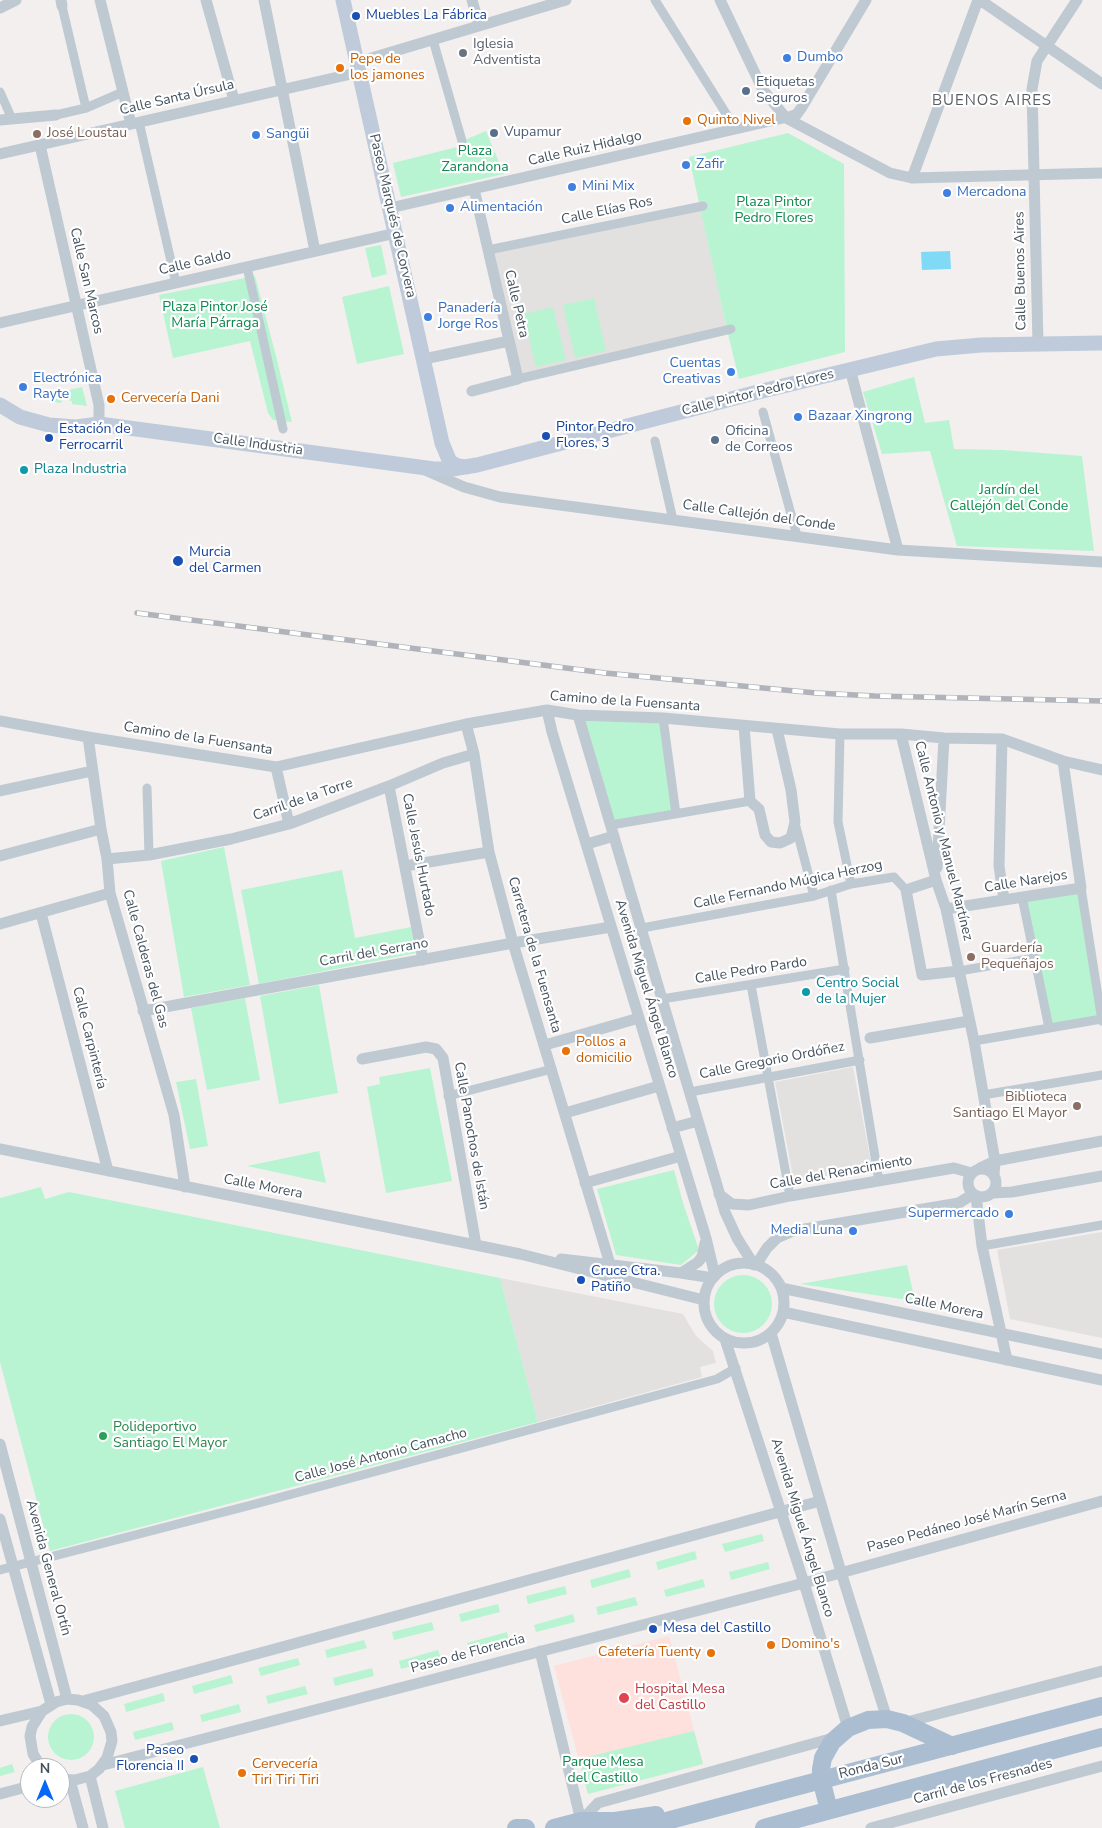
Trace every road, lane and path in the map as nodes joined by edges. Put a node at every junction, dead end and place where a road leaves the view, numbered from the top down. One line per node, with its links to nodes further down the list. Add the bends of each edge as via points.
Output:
1 (16, 0): 14 (street)
2 (100, 0): 22 (street)
3 (206, 0): 23 (street)
4 (264, 0): 20 (street)
5 (343, 0): 18 (main road, Paseo Marqués de Corvera)
6 (472, 0): 15 (street)
7 (566, 0): 15 (street, Calle Santa Úrsula)
8 (655, 0): 29 (street)
9 (720, 0): 26 (street, via 764,90)
10 (866, 0): 26 (street, via 802,107)
11 (979, 0): 17 (street); 36 (street)
12 (1077, 0): 17 (street, Calle Buenos Aires)
13 (62, 3): 24 (street)
14 (0, 8)
15 (478, 25): 16 (street, Calle Santa Úrsula)
16 (433, 40): 18 (street, Calle Santa Úrsula); 31 (street)
17 (1046, 47): 19 (street); 35 (street, Calle Buenos Aires, via 1036,61 1032,89)
18 (359, 67): 20 (street, Calle Santa Úrsula); 39 (main road, Paseo Marqués de Corvera)
19 (1102, 84)
20 (283, 88): 23 (street, Calle Santa Úrsula); 42 (street)
21 (0, 92): 27 (street)
22 (123, 92): 24 (street); 30 (street)
23 (234, 100): 30 (street, Calle Santa Úrsula)
24 (86, 108): 25 (street)
25 (56, 115): 27 (street)
26 (786, 118): 36 (street, via 872,165); 37 (street, Calle Ruiz Hidalgo)
27 (12, 119): 28 (street)
28 (0, 120)
29 (730, 120)
30 (135, 123): 32 (street, Calle Santa Úrsula); 44 (street)
31 (462, 141)
32 (40, 144): 33 (street, Calle Santa Úrsula); 45 (street, Calle San Marcos)
33 (0, 154)
34 (1102, 173): 35 (street)
35 (1035, 175): 36 (street); 50 (street, Calle Buenos Aires)
36 (912, 178)
37 (474, 189): 39 (street, Calle Ruiz Hidalgo); 41 (street, Calle Petra)
38 (703, 206): 41 (street, Calle Elías Ros)
39 (390, 208): 40 (main road, Paseo Marqués de Corvera)
40 (396, 233): 42 (street, Calle Galdo); 51 (main road, Paseo Marqués de Corvera)
41 (488, 250): 48 (street, Calle Petra)
42 (315, 251): 43 (street, Calle Galdo)
43 (247, 267): 44 (street, Calle Galdo); 58 (street)
44 (176, 283): 45 (street, Calle Galdo)
45 (75, 306): 46 (street, Calle Galdo); 57 (street, Calle San Marcos, via 99,405)
46 (0, 323)
47 (730, 329): 53 (street)
48 (509, 341): 51 (street); 53 (street, Calle Petra)
49 (1102, 343): 50 (main road, Calle Pintor Pedro Flores)
50 (1038, 344): 52 (main road, Calle Pintor Pedro Flores, via 942,348)
51 (424, 359): 59 (main road, Paseo Marqués de Corvera)
52 (850, 369): 62 (main road, Calle Pintor Pedro Flores); 66 (street)
53 (518, 379): 54 (street)
54 (472, 391)
55 (0, 405): 57 (main road, via 20,417 39,423 70,427)
56 (763, 412): 65 (street)
57 (99, 424): 61 (main road, Calle Industria)
58 (283, 429)
59 (440, 432): 61 (main road, Paseo Marqués de Corvera, via 437,456 428,464); 62 (main road, Paseo Marqués de Corvera, via 450,462)
60 (654, 441): 64 (street)
61 (417, 467): 62 (main road, Calle Pintor Pedro Flores, via 443,470); 63 (street, Calle Callejón del Conde)
62 (468, 467): 63 (street)
63 (453, 483): 64 (street, Calle Callejón del Conde, via 500,496)
64 (673, 520): 65 (street, Calle Callejón del Conde)
65 (796, 536): 66 (street, Calle Callejón del Conde)
66 (898, 550): 67 (street, Calle Callejón del Conde)
67 (1102, 562)
68 (547, 710): 69 (street, Camino de la Fuensanta); 72 (street, Camino de la Fuensanta); 94 (street, Avenida Miguel Ángel Blanco)
69 (578, 714): 70 (street, Camino de la Fuensanta); 93 (street, Avenida Miguel Ángel Blanco)
70 (663, 718): 73 (street, Camino de la Fuensanta); 89 (street)
71 (0, 721): 77 (street, Camino de la Fuensanta)
72 (466, 724): 80 (street, Carretera de la Fuensanta); 82 (street, Camino de la Fuensanta)
73 (744, 726): 74 (street, Camino de la Fuensanta); 88 (street)
74 (777, 729): 75 (street, Camino de la Fuensanta); 90 (street)
75 (840, 734): 76 (street, Camino de la Fuensanta); 101 (street, via 838,822)
76 (901, 734): 78 (street, Camino de la Fuensanta); 100 (street, Calle Antonio y Manuel Martínez)
77 (88, 737): 82 (street, Camino de la Fuensanta); 84 (street, Calle Calderas del Gas)
78 (944, 738): 79 (street, Camino de la Fuensanta); 100 (street)
79 (1002, 739): 81 (street, Camino de la Fuensanta); 108 (street, via 999,866)
80 (474, 754): 85 (street, Carril de la Torre); 95 (street, Carretera de la Fuensanta)
81 (1063, 761): 83 (street, Camino de la Fuensanta); 102 (street)
82 (276, 767): 91 (street)
83 (1102, 770)
84 (92, 771): 87 (street); 92 (street, Calle Calderas del Gas)
85 (389, 786): 91 (street, Carril de la Torre); 99 (street, Calle Jesús Hurtado)
86 (147, 788): 96 (street)
87 (0, 791)
88 (750, 801): 89 (street); 90 (street, via 759,809 765,835 771,842 780,843 791,838)
89 (676, 814): 93 (street)
90 (795, 822): 106 (street)
91 (289, 824): 96 (street, Carril de la Torre)
92 (101, 829): 97 (street); 98 (street, Calle Calderas del Gas)
93 (613, 831): 94 (street); 113 (street, Avenida Miguel Ángel Blanco)
94 (586, 844): 112 (street, Avenida Miguel Ángel Blanco)
95 (490, 852): 99 (street); 114 (street, Carretera de la Fuensanta)
96 (149, 855): 98 (street, Carril de la Torre)
97 (0, 856)
98 (107, 859): 105 (street, Calle Calderas del Gas)
99 (405, 870): 118 (street, Calle Jesús Hurtado)
100 (936, 880): 104 (street); 109 (street, Calle Antonio y Manuel Martínez)
101 (851, 884): 103 (street, Calle Fernando Múgica Herzog); 104 (street, Calle Fernando Múgica Herzog, via 894,877)
102 (1081, 888): 107 (street, Calle Narejos); 116 (street)
103 (831, 890): 106 (street, Calle Fernando Múgica Herzog); 119 (street)
104 (906, 890): 120 (street, via 922,975)
105 (110, 893): 110 (street); 123 (street, Calle Calderas del Gas)
106 (814, 896): 113 (street, Calle Fernando Múgica Herzog)
107 (1022, 897): 108 (street, Calle Narejos); 117 (street)
108 (1004, 900): 109 (street, Calle Narejos)
109 (946, 909): 120 (street, Calle Antonio y Manuel Martínez)
110 (41, 913): 111 (street); 148 (street, Calle Carpintería)
111 (0, 924)
112 (611, 927): 114 (street, Carril del Serrano); 124 (street, Avenida Miguel Ángel Blanco)
113 (642, 928): 122 (street, Avenida Miguel Ángel Blanco)
114 (513, 943): 118 (street, Carril del Serrano); 131 (street, Carretera de la Fuensanta)
115 (1102, 949): 116 (street)
116 (1091, 951): 125 (street)
117 (1035, 958): 120 (street); 127 (street)
118 (423, 960): 123 (street, Carril del Serrano)
119 (845, 969): 121 (street, Calle Pedro Pardo); 129 (street)
120 (959, 971): 126 (street, Calle Antonio y Manuel Martínez)
121 (750, 985): 122 (street, Calle Pedro Pardo); 136 (street)
122 (662, 999): 138 (street, Avenida Miguel Ángel Blanco)
123 (143, 1010): 154 (street, Calle Calderas del Gas, via 174,1115)
124 (639, 1018): 131 (street); 137 (street, Avenida Miguel Ángel Blanco)
125 (1102, 1020): 127 (street)
126 (970, 1021): 128 (street, Calle Gregorio Ordóñez); 130 (street, Calle Antonio y Manuel Martínez)
127 (1049, 1028): 130 (street)
128 (870, 1038): 129 (street, Calle Gregorio Ordóñez)
129 (857, 1040): 133 (street)
130 (974, 1041): 139 (street, Calle Antonio y Manuel Martínez)
131 (545, 1045): 134 (street, Carretera de la Fuensanta)
132 (362, 1059): 140 (street, Calle Panochos de Istán, via 426,1047 436,1049 443,1058)
133 (860, 1060): 136 (street, Calle Gregorio Ordóñez); 152 (street)
134 (552, 1069): 140 (street); 141 (street, Carretera de la Fuensanta)
135 (1102, 1075): 139 (street)
136 (768, 1077): 138 (street, Calle Gregorio Ordóñez); 158 (street)
137 (659, 1086): 141 (street); 143 (street, Avenida Miguel Ángel Blanco)
138 (690, 1092): 142 (street, Avenida Miguel Ángel Blanco)
139 (983, 1095): 147 (street, Calle Antonio y Manuel Martínez)
140 (448, 1096): 161 (street, Calle Panochos de Istán)
141 (565, 1113): 153 (street, Carretera de la Fuensanta)
142 (698, 1120): 143 (street); 156 (street, Avenida Miguel Ángel Blanco)
143 (672, 1128): 146 (street, Avenida Miguel Ángel Blanco)
144 (1102, 1141): 147 (street)
145 (0, 1149): 148 (street, Calle Morera)
146 (681, 1156): 153 (street); 160 (street, Avenida Miguel Ángel Blanco)
147 (995, 1161): 149 (street); 150 (street, Calle Antonio y Manuel Martínez)
148 (108, 1171): 154 (street, Calle Morera)
149 (976, 1171): 150 (street, via 985,1169); 152 (street, Calle del Renacimiento, via 954,1168); 157 (street, via 968,1178)
150 (994, 1175): 155 (street, via 997,1184)
151 (1102, 1176): 155 (street)
152 (879, 1181): 158 (street, Calle del Renacimiento)
153 (585, 1183): 164 (street, Carretera de la Fuensanta)
154 (185, 1187): 161 (street, Calle Morera)
155 (992, 1193): 157 (street, via 982,1198)
156 (719, 1194): 158 (street, Calle del Renacimiento, via 732,1204 749,1205); 165 (street, Avenida Miguel Ángel Blanco, via 737,1238)
157 (974, 1195): 162 (street); 165 (street, via 959,1202 794,1231 777,1238)
158 (790, 1196)
159 (1102, 1225): 162 (street)
160 (706, 1238): 166 (street, via 698,1262); 167 (street, Avenida Miguel Ángel Blanco)
161 (476, 1245): 163 (street, Calle Morera)
162 (982, 1246): 173 (street)
163 (520, 1254): 164 (street, Calle Morera); 168 (street, Calle Morera)
164 (610, 1264): 166 (street, Calle Morera); 168 (street, Carretera de la Fuensanta)
165 (755, 1265): 167 (street, via 737,1264 721,1270); 169 (street, via 766,1270)
166 (681, 1273): 167 (street, Calle Morera)
167 (714, 1277): 170 (street)
168 (612, 1278): 170 (street, Calle Morera)
169 (781, 1288): 171 (street); 173 (street, Calle Morera)
170 (704, 1300): 174 (street, via 706,1316 713,1329)
171 (783, 1312): 172 (street); 176 (street)
172 (771, 1333): 174 (street, via 749,1343); 180 (street, Avenida Miguel Ángel Blanco)
173 (1001, 1334): 175 (street, Calle Morera); 176 (street)
174 (725, 1339): 177 (street, Avenida Miguel Ángel Blanco)
175 (1102, 1354)
176 (1007, 1360): 178 (street)
177 (736, 1368): 182 (street, Avenida Miguel Ángel Blanco); 184 (street, Calle José Antonio Camacho, via 717,1379)
178 (1102, 1380)
179 (0, 1444): 184 (street, Avenida General Ortín)
180 (820, 1501): 182 (street); 187 (street, Avenida Miguel Ángel Blanco)
181 (1102, 1501): 187 (street, Paseo Pedáneo José Marín Serna)
182 (781, 1511): 188 (street, Avenida Miguel Ángel Blanco); 192 (street)
183 (0, 1519): 185 (street)
184 (31, 1562): 185 (street, Calle José Antonio Camacho); 191 (street, Avenida General Ortín)
185 (13, 1567): 186 (street); 194 (street)
186 (0, 1570)
187 (840, 1572): 188 (street, Paseo de Florencia); 196 (street, Avenida Miguel Ángel Blanco)
188 (804, 1583): 189 (street, Paseo de Florencia); 197 (street, Avenida Miguel Ángel Blanco)
189 (540, 1651): 201 (street, Paseo de Florencia); 211 (street)
190 (1102, 1671): 196 (street)
191 (67, 1699): 192 (street); 194 (street)
192 (84, 1701): 201 (street, via 104,1716 111,1732 110,1750)
193 (1102, 1706): 199 (main road, Ronda Sur)
194 (46, 1708): 195 (street); 200 (street, via 32,1727 30,1736)
195 (0, 1721)
196 (895, 1721): 197 (main road, via 868,1720); 199 (main road)
197 (842, 1732): 205 (main road, via 823,1758); 211 (street, via 598,1803)
198 (1102, 1737): 210 (main road)
199 (952, 1746): 205 (main road, Ronda Sur)
200 (35, 1758)
201 (103, 1765): 203 (street)
202 (1102, 1766): 219 (street, Carril de los Fresnades)
203 (90, 1776): 204 (street); 213 (street)
204 (70, 1779)
205 (821, 1779): 209 (main road, Ronda Sur); 210 (main road)
206 (20, 1789): 208 (street)
207 (70, 1793): 212 (street)
208 (0, 1794)
209 (726, 1804): 211 (main road, via 615,1821); 217 (main road, Ronda Sur)
210 (829, 1810): 218 (main road)
211 (581, 1821): 216 (main road)
212 (83, 1828)
213 (103, 1828)
214 (516, 1828): 215 (main road)
215 (526, 1828)
216 (554, 1828)
217 (640, 1828)
218 (764, 1828)
219 (871, 1828)

